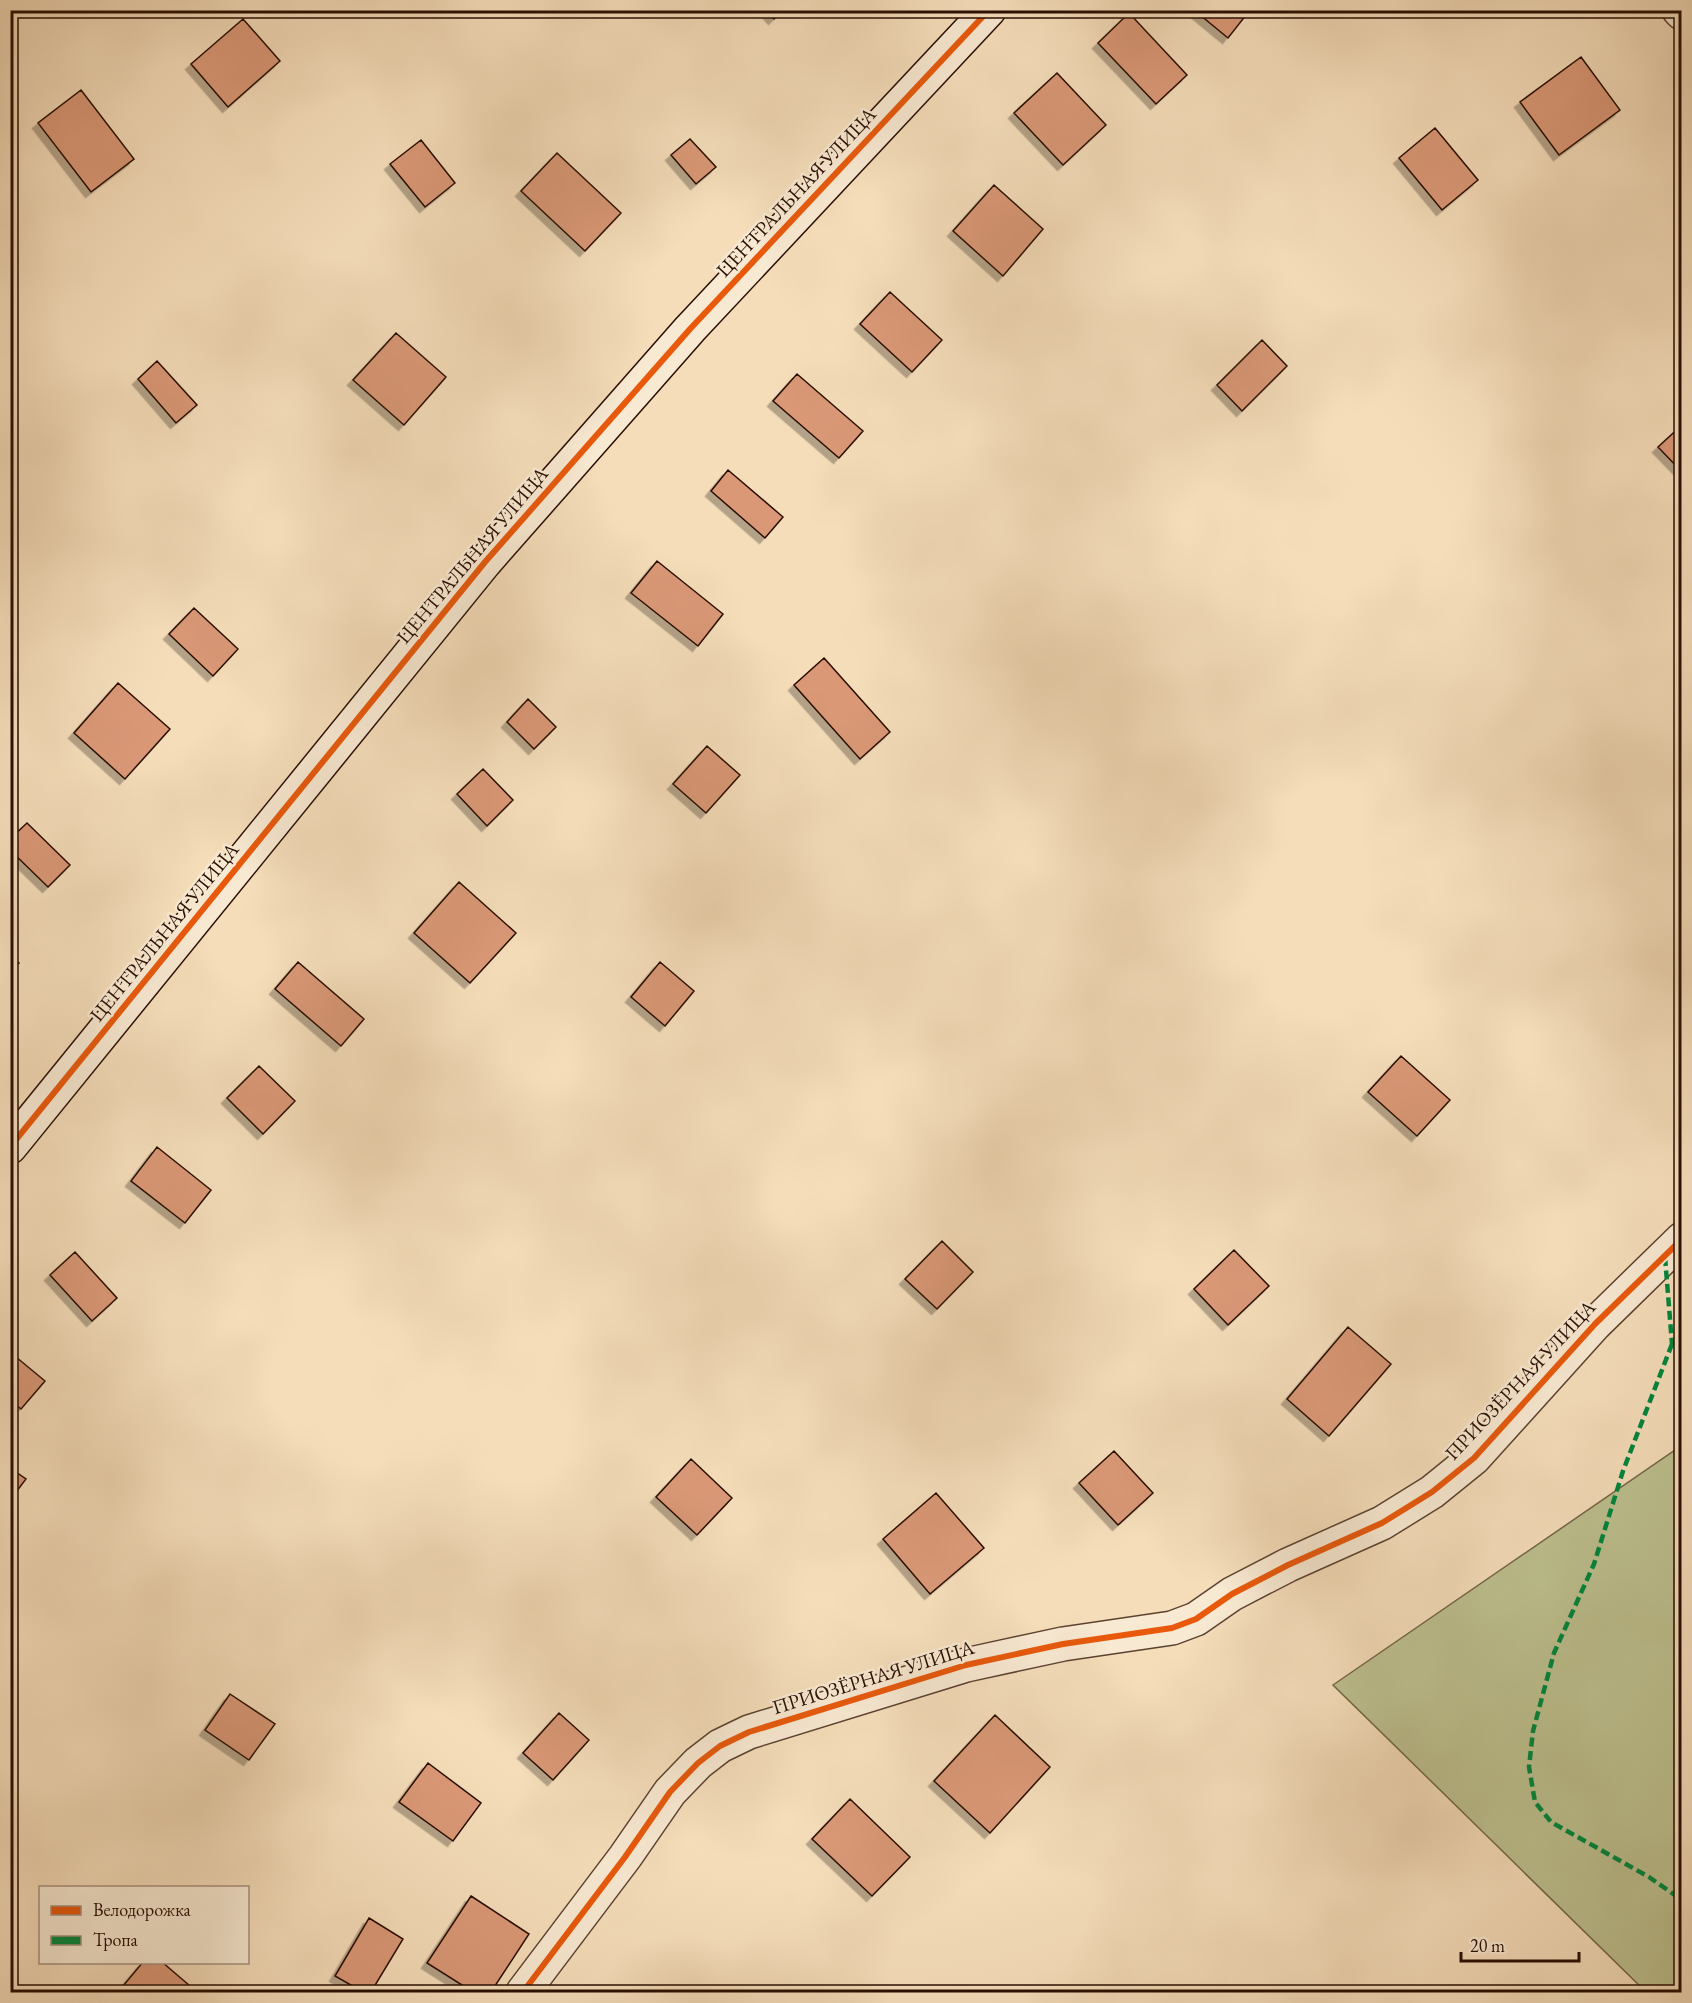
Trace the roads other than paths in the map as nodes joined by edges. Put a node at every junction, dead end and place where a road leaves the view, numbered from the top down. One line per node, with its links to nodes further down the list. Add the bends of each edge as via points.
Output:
1 (989, 10): 2 (street, ЦЕНТРАЛЬНАЯ УЛИЦА, via 690,328 485,562)
2 (10, 1147)
3 (1682, 1239): 4 (street, ПРИОЗЁРНАЯ УЛИЦА, via 1595,1324 1474,1458 1432,1492 1382,1523 1288,1565 1172,1628 1063,1644 966,1665 749,1732 720,1746 670,1792)
4 (523, 1992)

